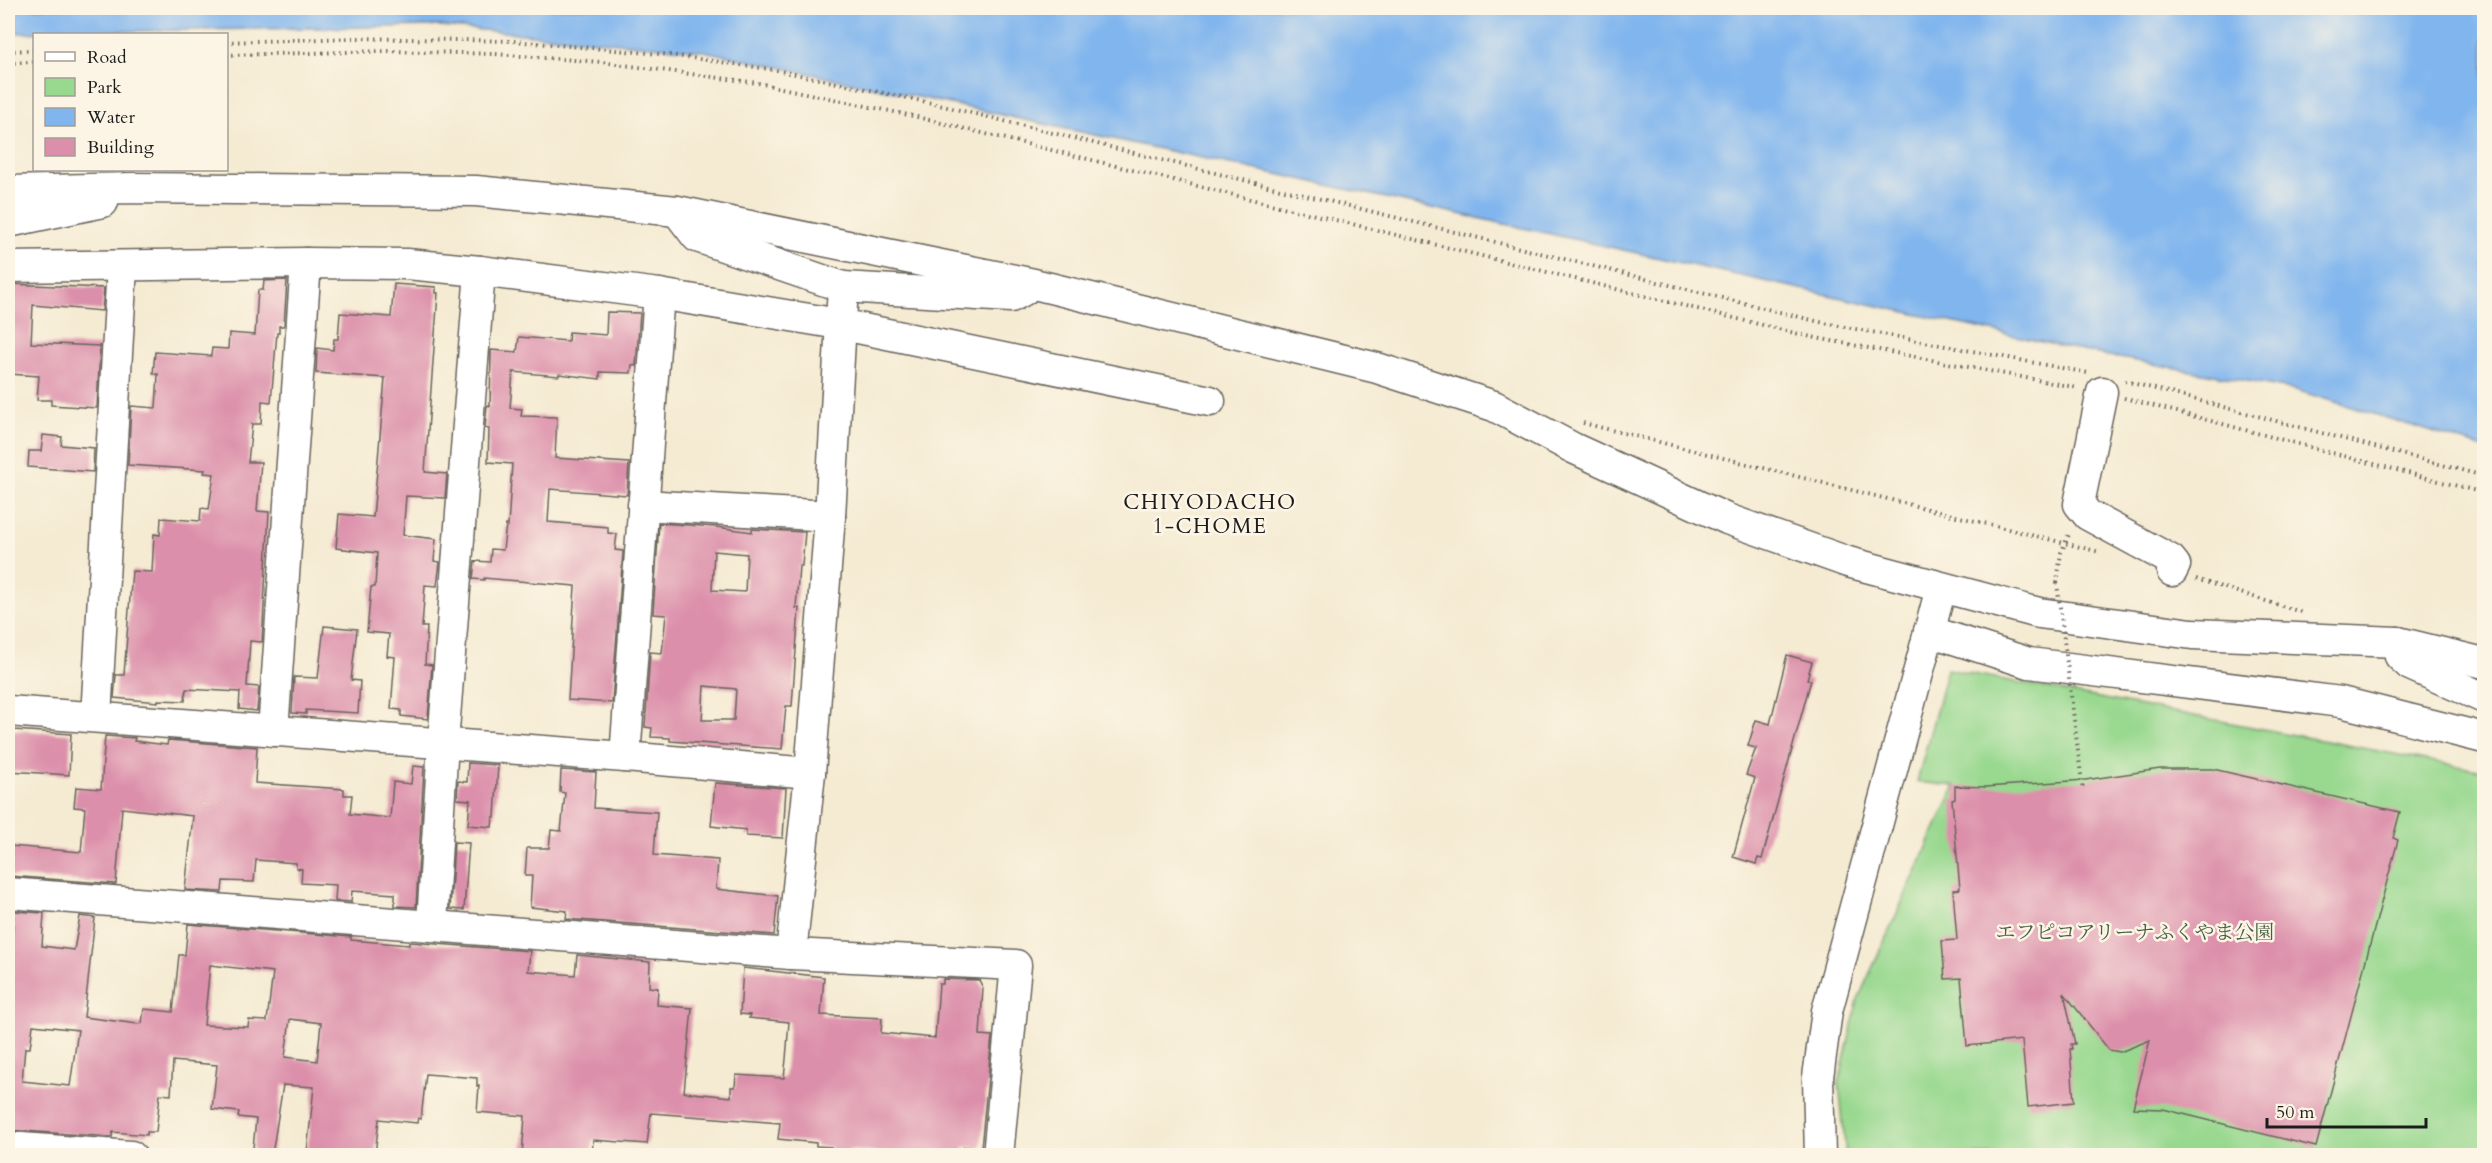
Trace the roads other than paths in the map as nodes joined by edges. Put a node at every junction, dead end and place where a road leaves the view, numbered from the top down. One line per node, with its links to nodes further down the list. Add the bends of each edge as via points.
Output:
1 (132, 188): 2 (street); 3 (street, via 476,191); 4 (street, via 94,204)
2 (8, 191)
3 (677, 211): 9 (street); 10 (street, via 697,237)
4 (8, 222)
5 (306, 263): 7 (street); 8 (street, via 407,264); 25 (street)
6 (8, 267): 7 (street)
7 (122, 267): 24 (street)
8 (480, 271): 11 (street); 27 (street)
9 (1034, 284): 10 (street, via 1011,297); 18 (street, via 1377,368 1494,406 1726,519 1848,562)
10 (843, 287): 12 (street)
11 (658, 294): 12 (street); 15 (street)
12 (839, 324): 14 (street); 16 (street)
13 (2106, 382): 17 (street, via 2079,504 2088,515 2171,560 2175,565)
14 (1210, 400)
15 (643, 505): 16 (street); 28 (street)
16 (830, 516): 29 (street)
17 (2172, 571)
18 (1941, 588): 19 (street); 20 (street, via 2039,613 2192,634)
19 (1929, 631): 26 (street, via 2029,663 2341,702); 36 (street, via 1827,1011 1818,1077)
20 (2398, 642): 21 (street); 22 (street, via 2400,656 2410,665)
21 (2484, 663)
22 (2484, 698)
23 (8, 711): 24 (street)
24 (96, 717): 25 (street)
25 (273, 731): 27 (street)
26 (2484, 738)
27 (443, 743): 28 (street); 31 (street)
28 (625, 757): 29 (street)
29 (810, 773): 32 (street)
30 (8, 893): 31 (street)
31 (432, 924): 32 (street)
32 (791, 954): 35 (street, via 1016,964)
33 (8, 1147): 34 (street)
34 (131, 1155)
35 (998, 1155)
36 (1820, 1155)

